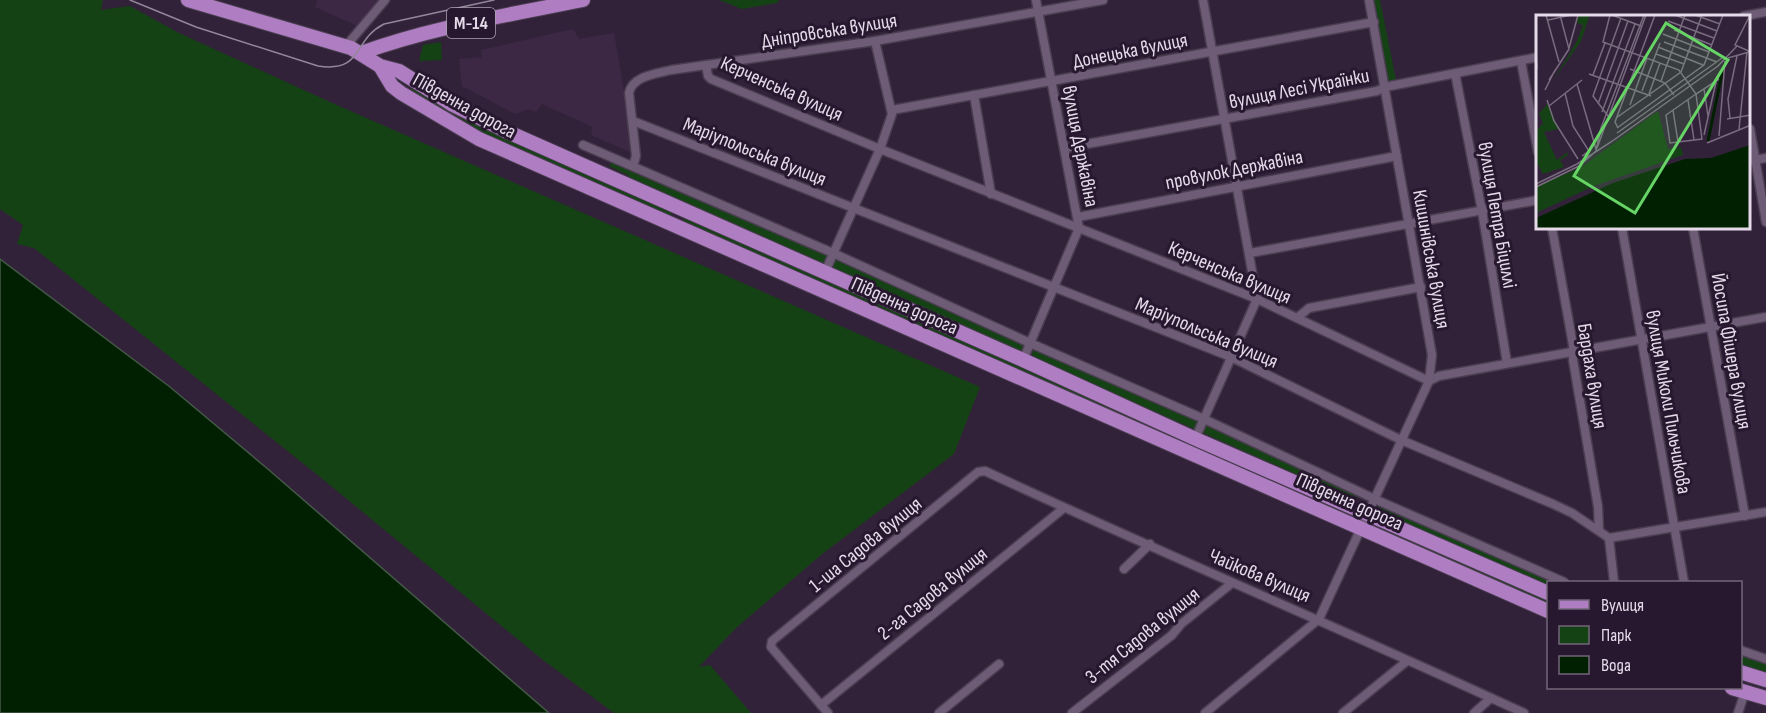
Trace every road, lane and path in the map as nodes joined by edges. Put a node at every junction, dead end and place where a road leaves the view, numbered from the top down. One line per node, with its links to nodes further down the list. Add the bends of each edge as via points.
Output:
1 (188, 0): 13 (main road)
2 (385, 0): 13 (street)
3 (583, 0): 15 (main road, М-14, via 456,26)
4 (1036, 0): 8 (street, вулиця Державіна)
5 (1103, 0): 8 (street, Дніпровська вулиця)
6 (1203, 0): 14 (street)
7 (1369, 0): 11 (street, Кишинівська вулиця)
8 (1038, 11): 12 (street, Дніпровська вулиця); 21 (street, вулиця Державіна)
9 (1766, 12): 10 (street)
10 (1750, 15)
11 (1374, 21): 14 (street, Донецька вулиця); 22 (street, Кишинівська вулиця)
12 (875, 41): 19 (street, Дніпровська вулиця); 24 (street)
13 (346, 46): 15 (main road)
14 (1213, 52): 21 (street, Донецька вулиця); 25 (street)
15 (361, 53): 18 (main road)
16 (1536, 57): 17 (street, вулиця Лесі Українки)
17 (1521, 61): 20 (street, вулиця Лесі Українки); 27 (street)
18 (380, 66): 38 (main road, Південна дорога, via 399,71 453,105 508,132); 43 (main road, Південна дорога, via 392,86 442,119)
19 (706, 66): 26 (street, Дніпровська вулиця, via 662,73 633,84 629,93); 30 (street, Керченська вулиця, via 711,79)
20 (1457, 73): 22 (street, вулиця Лесі Українки); 40 (street, вулиця Петра Біциллі)
21 (1052, 81): 23 (street, Донецька вулиця); 29 (street, вулиця Державіна)
22 (1385, 87): 25 (street, вулиця Лесі Українки); 31 (street, Кишинівська вулиця)
23 (974, 95): 24 (street, Донецька вулиця); 36 (street)
24 (892, 110): 30 (street)
25 (1224, 118): 29 (street, вулиця Лесі Українки); 35 (street)
26 (633, 121): 34 (street); 39 (street, Маріупольська вулиця)
27 (1536, 141)
28 (584, 145): 34 (street)
29 (1065, 148): 41 (street, вулиця Державіна)
30 (880, 149): 36 (street, Керченська вулиця); 39 (street)
31 (1397, 156): 35 (street, провулок Державіна); 44 (street, Кишинівська вулиця)
32 (1766, 158): 33 (street)
33 (1752, 160): 42 (street)
34 (633, 166): 49 (street)
35 (1238, 185): 41 (street, провулок Державіна); 50 (street)
36 (991, 194): 45 (street, Керченська вулиця)
37 (1536, 200): 40 (street)
38 (680, 207): 43 (main road); 51 (main road, Південна дорога)
39 (854, 208): 49 (street); 53 (street, Маріупольська вулиця)
40 (1482, 211): 44 (street); 63 (street, вулиця Петра Біциллі)
41 (1078, 217): 45 (street, вулиця Державіна)
42 (1766, 222)
43 (672, 224): 74 (main road, Південна дорога)
44 (1410, 224): 50 (street); 52 (street, Кишинівська вулиця)
45 (1079, 228): 53 (street, вулиця Державіна); 54 (street, Керченська вулиця)
46 (1552, 230): 60 (street, Бардаха вулиця)
47 (1622, 230): 58 (street, вулиця Миколи Пильчикова)
48 (1693, 230): 57 (street, Йосипа Фішера вулиця)
49 (833, 253): 51 (street); 59 (street)
50 (1250, 253): 54 (street)
51 (825, 272): 62 (main road, Південна дорога)
52 (1420, 287): 56 (street, via 1309,308); 64 (street, Кишинівська вулиця, via 1432,355)
53 (1054, 288): 59 (street, вулиця Державіна); 61 (street, Маріупольська вулиця)
54 (1257, 298): 56 (street, Керченська вулиця); 61 (street)
55 (1766, 317): 57 (street)
56 (1298, 318): 64 (street, Керченська вулиця)
57 (1710, 327): 58 (street); 73 (street, Йосипа Фішера вулиця)
58 (1641, 339): 60 (street); 75 (street, вулиця Миколи Пильчикова)
59 (1030, 343): 62 (street, вулиця Державіна); 65 (street)
60 (1573, 352): 63 (street); 76 (street, Бардаха вулиця)
61 (1230, 357): 65 (street); 67 (street, Маріупольська вулиця)
62 (1023, 360): 66 (main road, Південна дорога)
63 (1507, 363): 64 (street)
64 (1429, 381): 67 (street, Кишинівська вулиця)
65 (1204, 419): 66 (street); 69 (street)
66 (1195, 439): 72 (main road, Південна дорога)
67 (1401, 440): 69 (street, Кишинівська вулиця); 76 (street, Маріупольська вулиця, via 1553,504)
68 (982, 471): 70 (street, Чайкова вулиця); 96 (street, 1-ша Садова вулиця, via 771,644)
69 (1374, 498): 72 (street, Кишинівська вулиця); 80 (street)
70 (1064, 508): 78 (street, Чайкова вулиця); 96 (street, 2-га Садова вулиця)
71 (1766, 512): 73 (street)
72 (1367, 513): 74 (street, Кишинівська вулиця); 84 (main road, Південна дорога)
73 (1745, 516): 75 (street)
74 (1360, 527): 85 (main road, Південна дорога); 86 (street, Кишинівська вулиця)
75 (1674, 528): 77 (street); 82 (street, вулиця Миколи Пильчикова)
76 (1599, 530): 77 (street, Маріупольська вулиця)
77 (1609, 538): 81 (street)
78 (1150, 544): 79 (street); 83 (street, Чайкова вулиця)
79 (1124, 569)
80 (1562, 581)
81 (1614, 581)
82 (1684, 581)
83 (1232, 583): 86 (street, Чайкова вулиця); 99 (street, 3-тя Садова вулиця)
84 (1547, 593)
85 (1547, 611)
86 (1319, 619): 89 (street, Чайкова вулиця); 100 (street)
87 (1742, 651): 88 (street)
88 (1766, 658)
89 (1407, 661): 94 (street, Чайкова вулиця); 101 (street)
90 (999, 664): 98 (street)
91 (1742, 673): 92 (main road)
92 (1766, 680)
93 (1738, 690): 95 (main road); 104 (street)
94 (1491, 698): 102 (street); 103 (street, Чайкова вулиця)
95 (1766, 698)
96 (821, 705): 97 (street)
97 (828, 713)
98 (939, 713)
99 (1072, 713)
100 (1205, 713)
101 (1343, 713)
102 (1474, 713)
103 (1524, 713)
104 (1738, 713)

